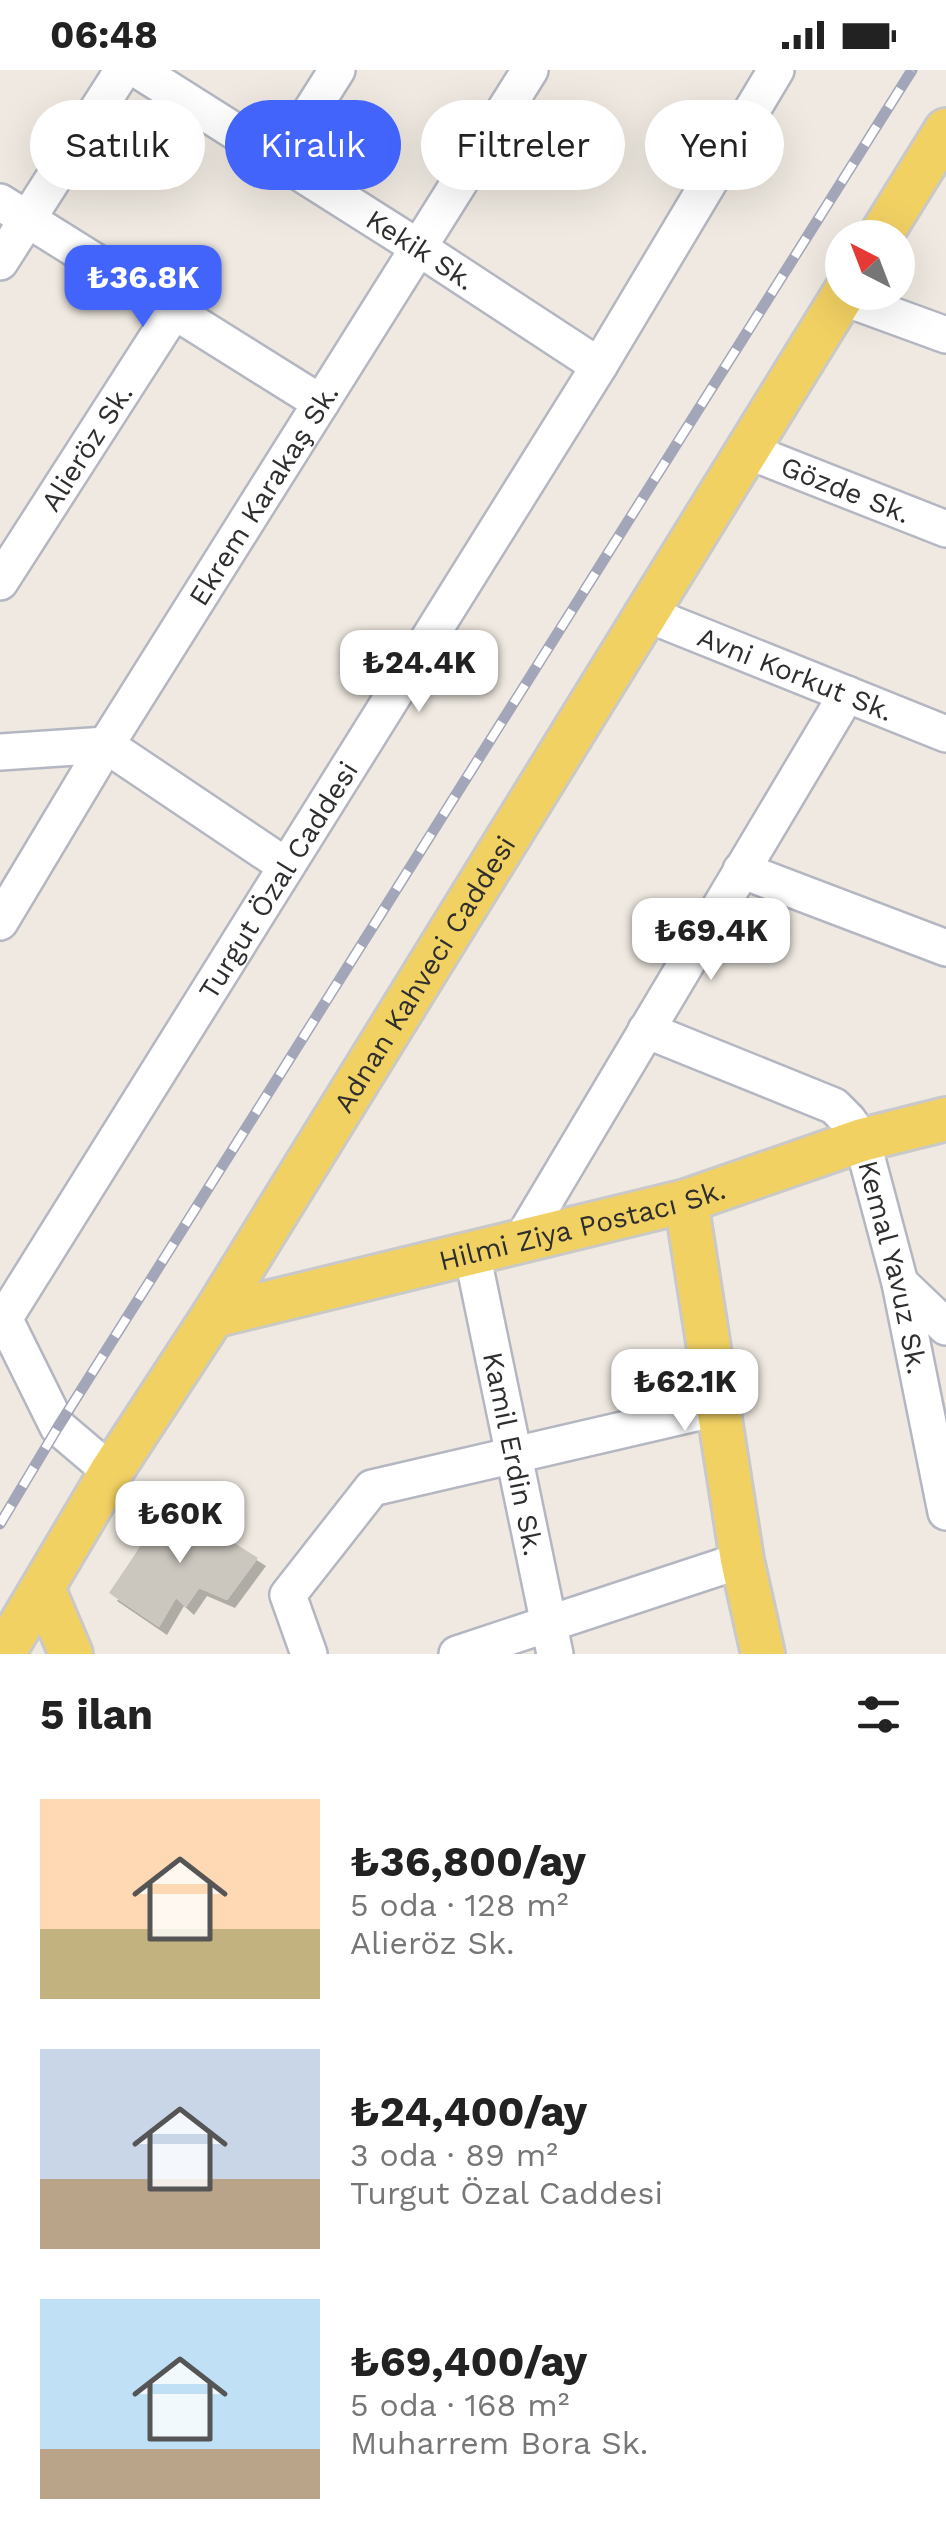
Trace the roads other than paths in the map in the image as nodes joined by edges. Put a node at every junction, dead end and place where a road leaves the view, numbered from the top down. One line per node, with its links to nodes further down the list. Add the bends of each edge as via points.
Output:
1 (123, 70): 10 (street)
2 (138, 70): 7 (street, Kekik Sk.)
3 (337, 70): 6 (street)
4 (530, 70): 12 (street, Ekrem Karakaş Sk.)
5 (776, 70): 18 (street, Turgut Özal Caddesi)
6 (318, 100)
7 (225, 125)
8 (946, 132): 11 (main road)
9 (327, 190): 12 (street, Kekik Sk.)
10 (14, 211): 13 (street); 16 (street)
11 (891, 220)
12 (419, 248): 18 (street, Kekik Sk.); 19 (street, Ekrem Karakaş Sk.)
13 (0, 262)
14 (835, 310): 20 (main road, Adnan Kahveci Caddesi)
15 (882, 310): 17 (street)
16 (174, 312): 19 (street); 22 (street, Alieröz Sk.)
17 (946, 335)
18 (599, 366): 28 (street, Turgut Özal Caddesi)
19 (321, 403): 26 (street, Ekrem Karakaş Sk.)
20 (748, 451): 21 (street, Gözde Sk.); 23 (main road, Adnan Kahveci Caddesi)
21 (946, 529)
22 (0, 582)
23 (647, 614): 24 (street, Avni Korkut Sk.); 39 (main road, Adnan Kahveci Caddesi)
24 (847, 694): 25 (street, Avni Korkut Sk.); 29 (street)
25 (946, 734)
26 (106, 746): 27 (street); 28 (street); 30 (street, Ekrem Karakaş Sk.)
27 (0, 752)
28 (286, 866): 40 (street, Turgut Özal Caddesi)
29 (741, 870): 31 (street); 32 (street)
30 (0, 922)
31 (946, 948)
32 (646, 1030): 34 (street, via 834,1106); 36 (street)
33 (946, 1120): 34 (main road, Hilmi Ziya Postacı Sk.)
34 (862, 1140): 35 (main road, Hilmi Ziya Postacı Sk.); 38 (street, Kemal Yavuz Sk.)
35 (686, 1200): 36 (main road, Hilmi Ziya Postacı Sk.); 42 (main road)
36 (522, 1241): 37 (main road, Hilmi Ziya Postacı Sk.)
37 (472, 1253): 39 (main road, Hilmi Ziya Postacı Sk.); 43 (street, Kamil Erdin Sk.)
38 (900, 1284): 41 (street); 45 (street, Kemal Yavuz Sk.)
39 (213, 1316): 44 (main road, Adnan Kahveci Caddesi)
40 (1, 1320): 44 (street, via 58,1427)
41 (946, 1326)
42 (718, 1408): 43 (street); 46 (main road)
43 (515, 1455): 48 (street, Kamil Erdin Sk.); 51 (street, via 372,1488 288,1595)
44 (110, 1472): 47 (main road, Adnan Kahveci Caddesi)
45 (946, 1512)
46 (742, 1560): 48 (street); 53 (main road)
47 (43, 1588): 49 (main road, Adnan Kahveci Caddesi); 50 (main road)
48 (552, 1639): 52 (street)
49 (4, 1654)
50 (71, 1654)
51 (309, 1654)
52 (457, 1654)
53 (763, 1654)

